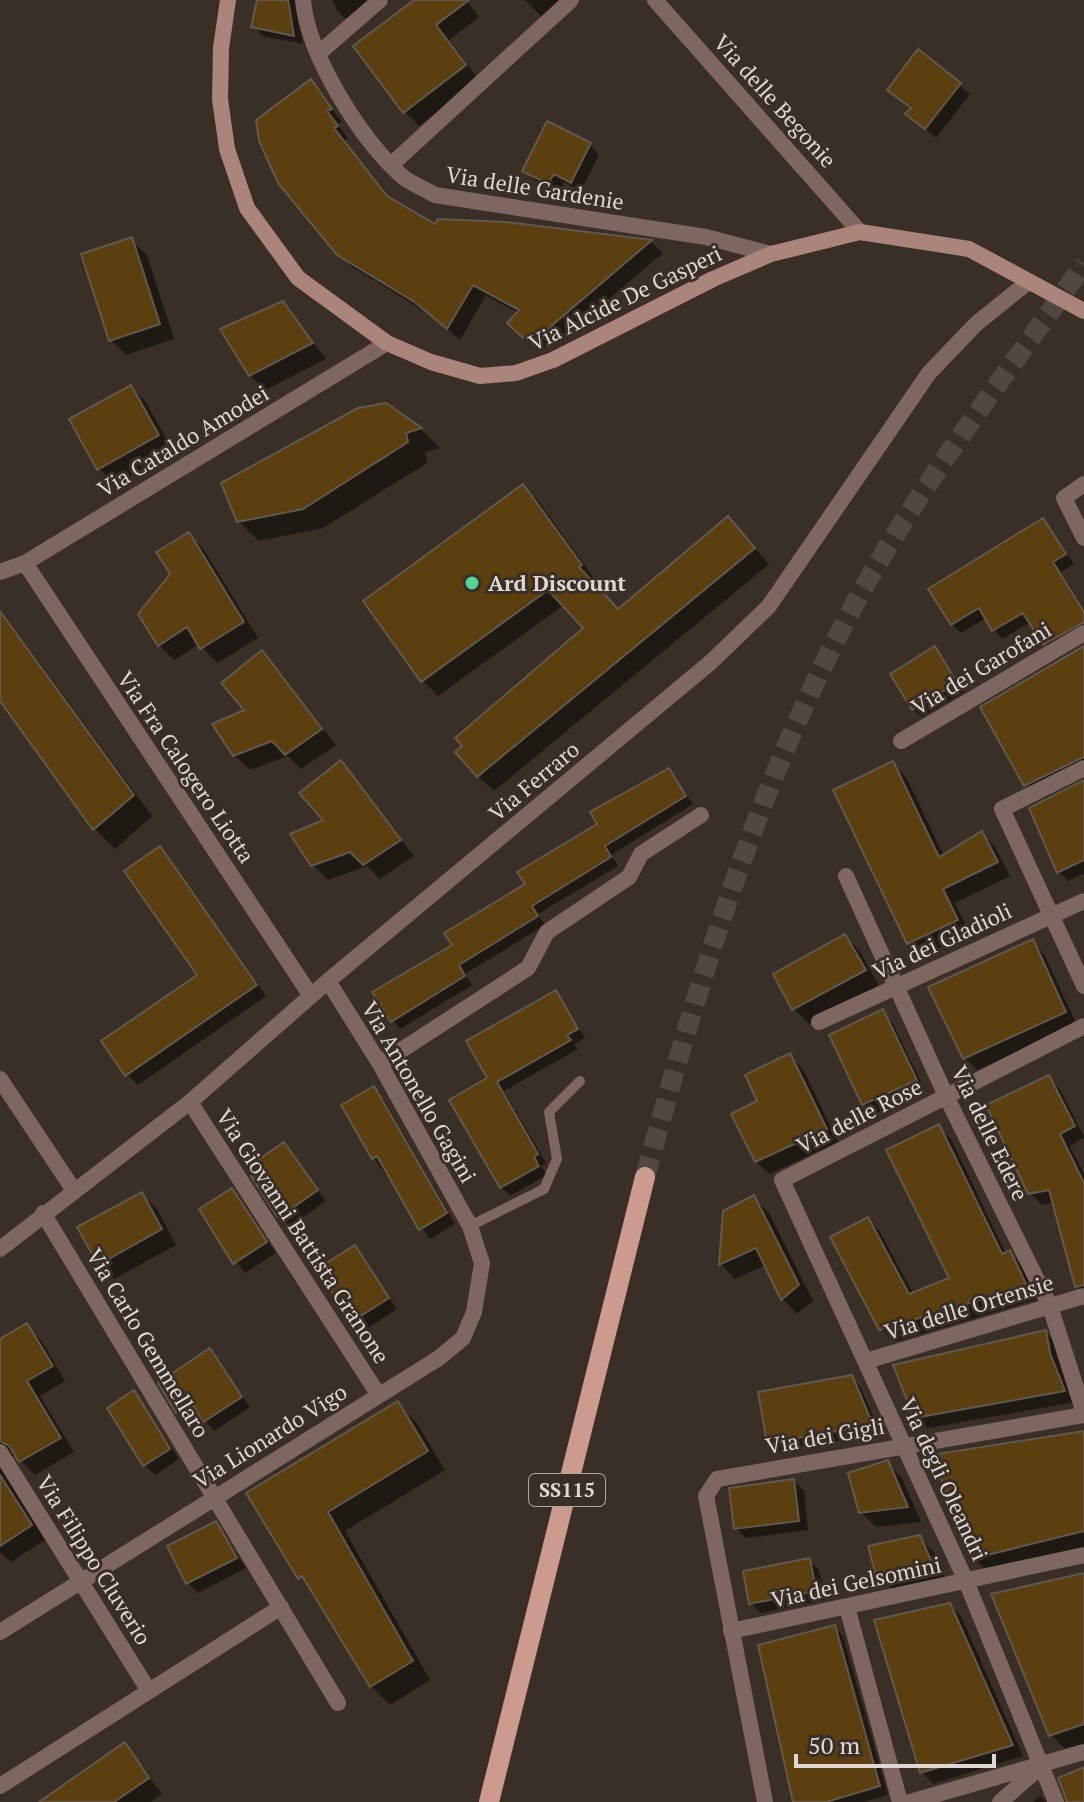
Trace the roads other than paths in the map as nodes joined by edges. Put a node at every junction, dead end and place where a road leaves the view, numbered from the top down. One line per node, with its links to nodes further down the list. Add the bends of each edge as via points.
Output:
1 (228, 0): 12 (street, Via Alcide De Gasperi, via 220,99 227,149 247,208 298,278)
2 (303, 0): 6 (street, Via delle Gardenie)
3 (380, 0): 6 (street)
4 (571, 0): 7 (street)
5 (655, 0): 8 (street, Via delle Begonie)
6 (318, 54): 7 (street, Via delle Gardenie, via 369,143)
7 (391, 165): 9 (street, Via delle Gardenie, via 435,195 706,237)
8 (860, 232): 9 (street, Via Alcide De Gasperi); 10 (street, Via Alcide De Gasperi, via 969,249)
9 (771, 254): 12 (street, Via Alcide De Gasperi, via 516,373 480,376)
10 (1028, 282): 11 (street, Via Alcide De Gasperi); 24 (street, Via Ferraro, via 976,324 929,373 769,606 711,662)
11 (1084, 311)
12 (387, 343): 15 (street, Via Cataldo Amodei)
13 (1084, 484): 14 (street, via 1064,498)
14 (1084, 538)
15 (25, 563): 16 (street, Via Cataldo Amodei); 27 (street, Via Fra Calogero Liotta)
16 (0, 572)
17 (1084, 633): 18 (street, Via dei Garofani)
18 (901, 741)
19 (1084, 768): 23 (street, via 1002,809)
20 (701, 815): 30 (street, via 641,854 629,877 547,932 528,968)
21 (846, 876): 25 (street, Via delle Edere)
22 (1084, 901): 23 (street, Via dei Gladioli)
23 (1049, 916): 25 (street, Via dei Gladioli); 26 (street)
24 (328, 981): 27 (street, Via Ferraro); 30 (street, Via Antonello Gagini)
25 (897, 986): 28 (street, Via dei Gladioli); 33 (street, Via delle Edere)
26 (1084, 986)
27 (311, 996): 34 (street, Via Ferraro)
28 (819, 1022)
29 (1084, 1026): 33 (street, Via delle Rose)
30 (380, 1064): 39 (street, Via Antonello Gagini)
31 (580, 1081): 39 (lane, via 549,1112 557,1159 544,1189)
32 (2, 1087): 37 (street)
33 (946, 1096): 36 (street, Via delle Rose); 42 (street, Via delle Edere)
34 (190, 1102): 37 (street, Via Ferraro); 44 (street, Via Giovanni Battista Granone)
35 (645, 1177): 61 (main road, SS115)
36 (782, 1180): 43 (street, Via degli Oleandri)
37 (73, 1189): 38 (street, Via Ferraro)
38 (43, 1213): 40 (street, Via Ferraro); 48 (street, Via Carlo Gemmellaro)
39 (470, 1226): 44 (street, Via Lionardo Vigo, via 482,1263 474,1312 463,1338)
40 (0, 1249)
41 (1084, 1296): 42 (street, Via delle Ortensie)
42 (1050, 1306): 43 (street, Via delle Ortensie); 45 (street, Via delle Edere)
43 (866, 1361): 46 (street, Via degli Oleandri)
44 (378, 1394): 48 (street, Via Lionardo Vigo)
45 (1084, 1414): 46 (street, Via dei Gigli)
46 (903, 1445): 51 (street, Via degli Oleandri); 54 (street, Via dei Gigli, via 717,1479 706,1496)
47 (0, 1452): 50 (street, Via Filippo Cluverio)
48 (215, 1497): 50 (street, Via Lionardo Vigo); 52 (street, Via Carlo Gemmellaro)
49 (1084, 1555): 51 (street, Via dei Gelsomini)
50 (83, 1581): 55 (street, Via Lionardo Vigo); 56 (street, Via Filippo Cluverio)
51 (966, 1581): 53 (street, Via dei Gelsomini); 59 (street, Via degli Oleandri)
52 (281, 1607): 56 (street); 57 (street, Via Carlo Gemmellaro)
53 (847, 1607): 54 (street, Via dei Gelsomini); 63 (street)
54 (731, 1631): 62 (street)
55 (0, 1632)
56 (149, 1691): 60 (street)
57 (338, 1703)
58 (1084, 1752): 59 (street)
59 (1041, 1766): 64 (street); 65 (street); 66 (street, Via degli Oleandri)
60 (0, 1786)
61 (489, 1802)
62 (765, 1802)
63 (900, 1802)
64 (910, 1802)
65 (1000, 1802)
66 (1056, 1802)

